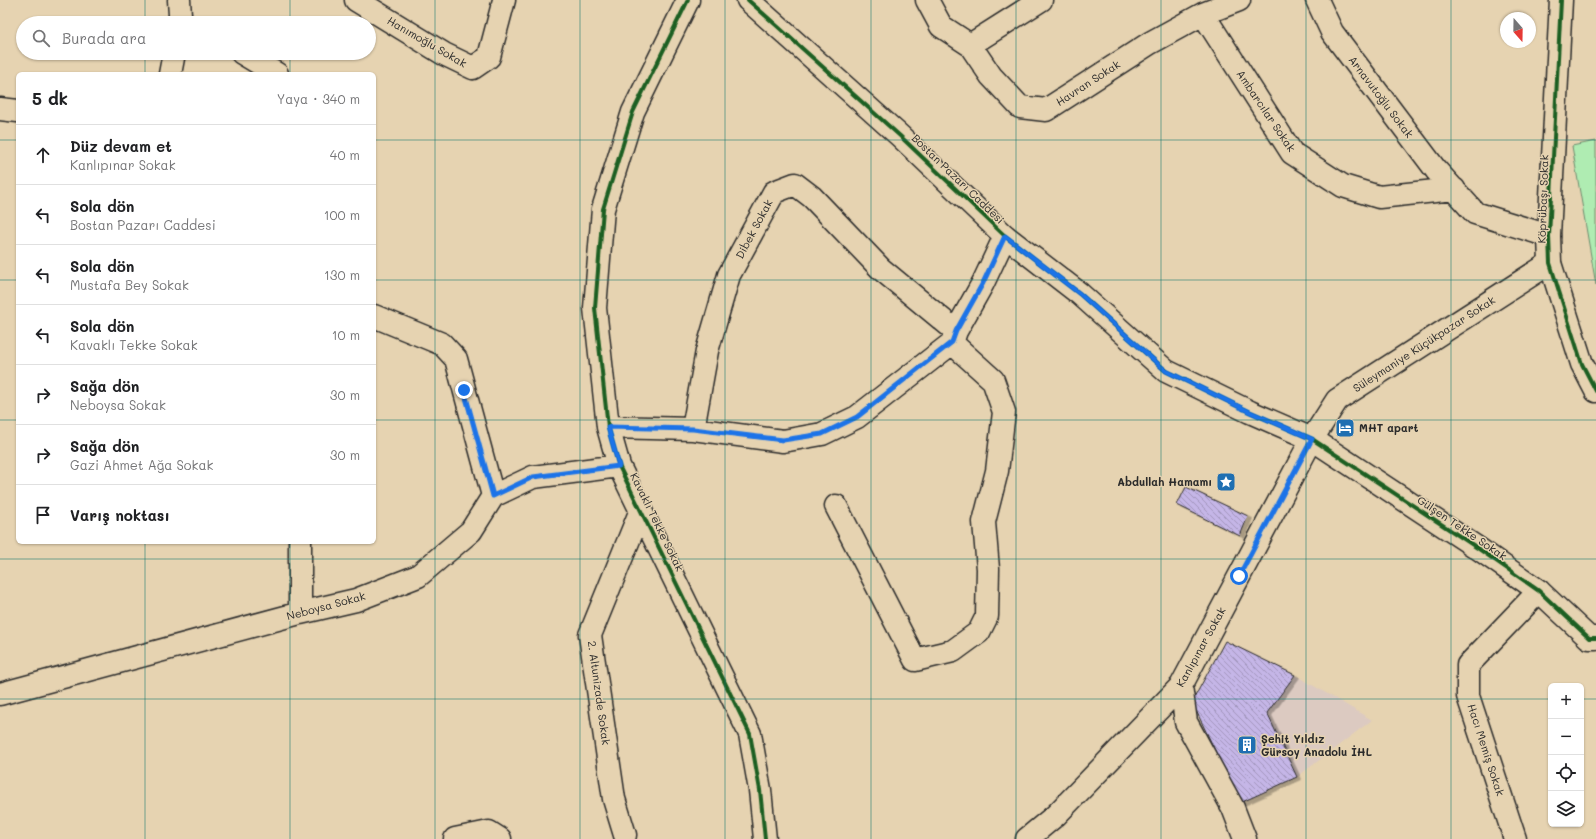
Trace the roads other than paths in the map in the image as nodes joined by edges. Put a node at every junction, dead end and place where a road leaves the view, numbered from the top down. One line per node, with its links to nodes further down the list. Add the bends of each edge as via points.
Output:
1 (356, 0): 2 (street, Hanımoğlu Sokak, via 444,54 473,68 489,57)
2 (504, 0)
3 (688, 0): 25 (street, Kavaklı Tekke Sokak, via 633,112 603,209 595,308)
4 (748, 0): 19 (street, Bostan Pazarı Caddesi, via 900,136)
5 (927, 0): 11 (street, Havran Sokak, via 942,26)
6 (1041, 0): 11 (street)
7 (1239, 0): 10 (street, Havran Sokak)
8 (1317, 0): 18 (street, Arnavutoğlu Sokak, via 1332,32 1436,170)
9 (1561, 0): 20 (street, Köprübaşı Sokak)
10 (1203, 14): 11 (street, Havran Sokak, via 1150,43 1046,110 1020,107 991,76); 18 (street, Ambarcılar Sokak, via 1292,153 1342,186 1379,197)
11 (970, 45)
12 (173, 60): 14 (street)
13 (254, 60): 15 (street)
14 (170, 72)
15 (274, 72)
16 (0, 109): 17 (street)
17 (16, 111)
18 (1454, 190): 20 (street, via 1475,212)
19 (1005, 236): 23 (street); 27 (street, Bostan Pazarı Caddesi, via 1080,294 1166,371)
20 (1549, 236): 21 (street, Köprübaşı Sokak)
21 (1550, 263): 24 (street, Köprübaşı Sokak, via 1582,364); 27 (street, Süleymaniye Küçükpazar Sokak, via 1338,400)
22 (376, 317): 29 (street, via 442,344 456,359)
23 (954, 337): 26 (street, via 857,417 822,434 783,440); 26 (street, Dibek Sokak, via 881,269 812,196 795,184 774,192 729,275 707,351); 30 (street, via 993,380 1004,412 997,471 984,522 988,569 987,616 979,632 953,651 915,660)
24 (1596, 391)
25 (608, 427): 26 (street); 28 (street, Kavaklı Tekke Sokak)
26 (693, 429)
27 (1312, 439): 33 (street, Gülşen Tekke Sokak); 36 (street, Kanlıpınar Sokak)
28 (619, 466): 29 (street, via 533,477); 31 (street, Kavaklı Tekke Sokak)
29 (493, 496): 34 (street, Neboysa Sokak, via 471,531 418,576 356,600)
30 (836, 506)
31 (641, 510): 38 (street, 2. Altunizade Sokak, via 590,635 614,799); 41 (street, Kavaklı Tekke Sokak, via 750,734)
32 (300, 544): 34 (street)
33 (1539, 591): 35 (street, Gülşen Tekke Sokak, via 1589,638); 44 (street, Hacı Memiş Sokak, via 1468,665 1468,696)
34 (300, 613): 37 (street, Neboysa Sokak)
35 (1596, 638)
36 (1181, 686): 42 (street, Kanlıpınar Sokak, via 1056,815); 43 (street, via 1186,722 1233,808)
37 (0, 694)
38 (625, 838)
39 (455, 839): 40 (street, via 489,832)
40 (500, 839)
41 (765, 839)
42 (1027, 839)
43 (1245, 839)
44 (1515, 839)

